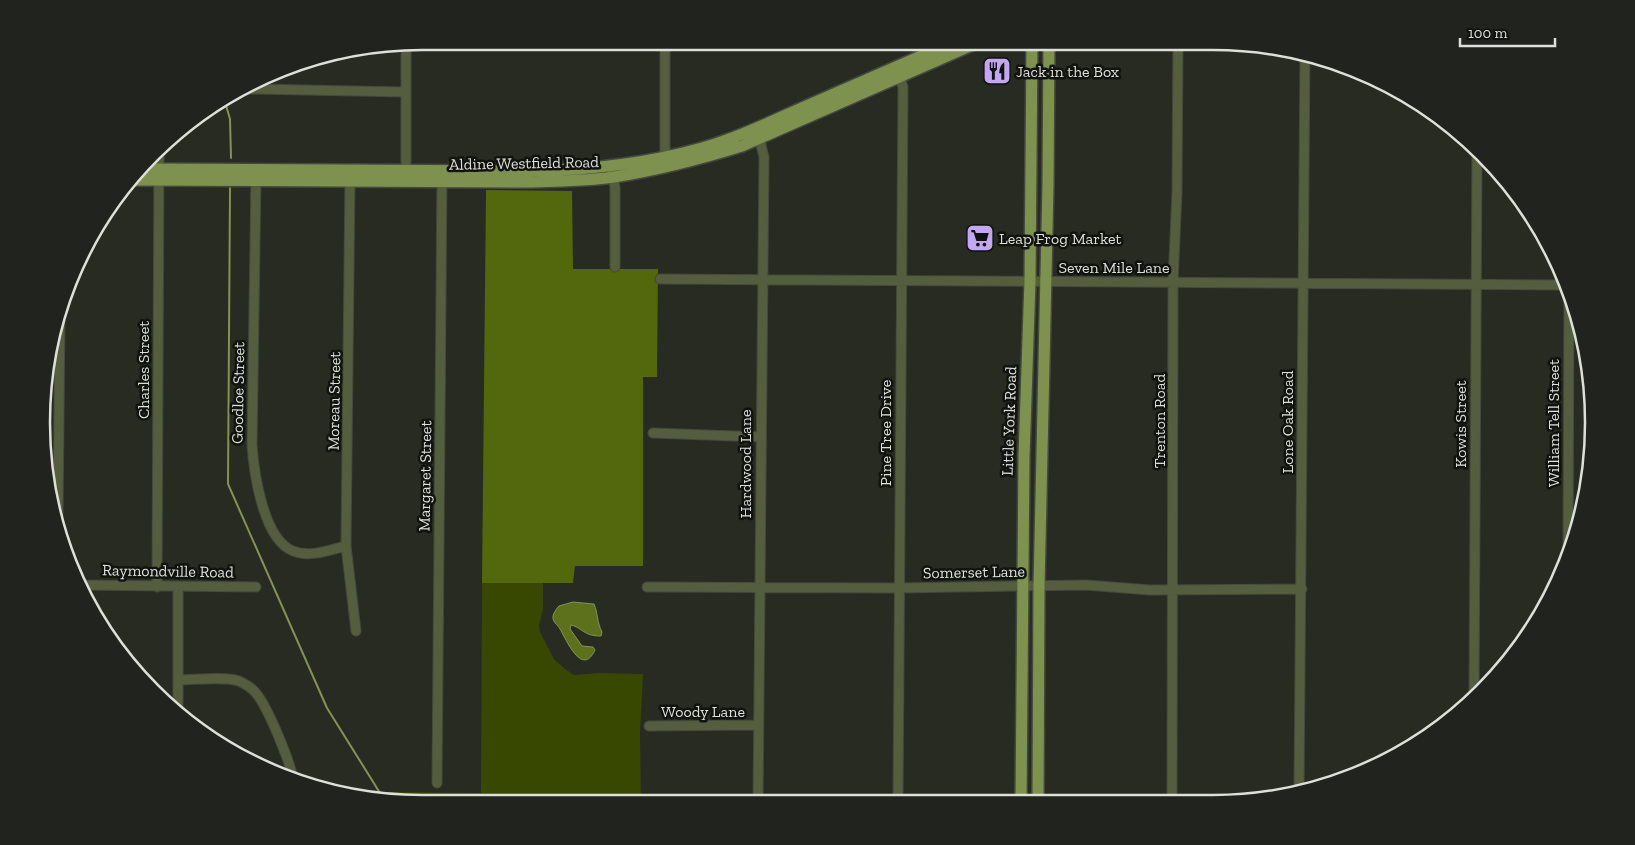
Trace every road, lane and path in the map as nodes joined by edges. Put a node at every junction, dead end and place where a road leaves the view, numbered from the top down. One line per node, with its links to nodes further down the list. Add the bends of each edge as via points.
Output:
1 (665, 50): 17 (street)
2 (925, 50): 9 (street)
3 (941, 50): 9 (main road, Aldine Westfield Road)
4 (955, 50): 9 (main road, Aldine Westfield Road)
5 (1031, 50): 30 (main road, Little York Road)
6 (1048, 50): 31 (main road)
7 (1178, 50): 32 (street, Trenton Road)
8 (406, 51): 13 (street)
9 (926, 60): 11 (main road, Aldine Westfield Road)
10 (1306, 62): 33 (street, Lone Oak Road)
11 (898, 72): 14 (main road, Aldine Westfield Road); 29 (street, Pine Tree Drive, via 903,87)
12 (256, 89): 13 (street)
13 (406, 92): 23 (street)
14 (758, 133): 17 (main road, Aldine Westfield Road); 28 (street, Hardwood Lane, via 764,157)
15 (159, 159): 20 (street, Charles Street)
16 (1477, 160): 34 (street, Kowis Street)
17 (665, 162): 19 (main road, Aldine Westfield Road)
18 (148, 171): 20 (main road, Aldine Westfield Road)
19 (612, 172): 24 (main road, Aldine Westfield Road, via 572,181); 26 (street, via 615,187)
20 (159, 175): 21 (main road, Aldine Westfield Road); 25 (main road, Aldine Westfield Road); 47 (street, Charles Street)
21 (256, 175): 22 (main road, Aldine Westfield Road); 42 (street, Goodloe Street, via 252,445 258,493 272,528 292,551 312,554)
22 (350, 175): 23 (main road, Aldine Westfield Road); 42 (street, Moreau Street)
23 (406, 175): 24 (main road, Aldine Westfield Road)
24 (442, 175): 61 (street, Margaret Street)
25 (141, 179)
26 (615, 267)
27 (660, 279): 28 (street, Seven Mile Lane)
28 (762, 280): 29 (street, Seven Mile Lane); 39 (street, Hardwood Lane)
29 (901, 280): 30 (street, Seven Mile Lane); 51 (street, Pine Tree Drive)
30 (1030, 281): 31 (street, Seven Mile Lane); 45 (main road, Little York Road)
31 (1046, 282): 32 (street, Seven Mile Lane); 46 (main road)
32 (1174, 282): 33 (street, Seven Mile Lane); 53 (street, Trenton Road)
33 (1304, 284): 34 (street, Seven Mile Lane); 52 (street, Lone Oak Road)
34 (1476, 284): 35 (street, Seven Mile Lane); 56 (street, Kowis Street)
35 (1559, 285)
36 (1569, 316): 41 (street, William Tell Street)
37 (60, 339): 40 (street)
38 (653, 433): 39 (street)
39 (761, 437): 49 (street, Hardwood Lane)
40 (58, 500)
41 (1568, 532)
42 (346, 546): 54 (street, Moreau Street)
43 (87, 585): 47 (street, Raymondville Road)
44 (178, 586): 47 (street, Raymondville Road); 48 (street, Raymondville Road); 55 (street)
45 (1023, 586): 46 (street, Somerset Lane); 51 (street, Somerset Lane); 65 (main road, Little York Road)
46 (1039, 586): 53 (street, Somerset Lane, via 1097,585); 66 (main road)
47 (157, 587)
48 (256, 587)
49 (759, 587): 50 (street, Somerset Lane); 51 (street, Somerset Lane); 58 (street, Hardwood Lane)
50 (647, 588)
51 (899, 588): 64 (street, Pine Tree Drive)
52 (1302, 589): 53 (street, Somerset Lane); 62 (street, Lone Oak Road)
53 (1173, 590): 67 (street, Trenton Road)
54 (356, 631)
55 (178, 680): 57 (street); 60 (street, via 227,679 249,686 261,701)
56 (1474, 688)
57 (178, 704)
58 (758, 725): 59 (street, Woody Lane); 63 (street, Hardwood Lane)
59 (649, 726)
60 (291, 771)
61 (437, 783)
62 (1299, 784)
63 (758, 795)
64 (898, 795)
65 (1021, 795)
66 (1038, 795)
67 (1172, 795)

